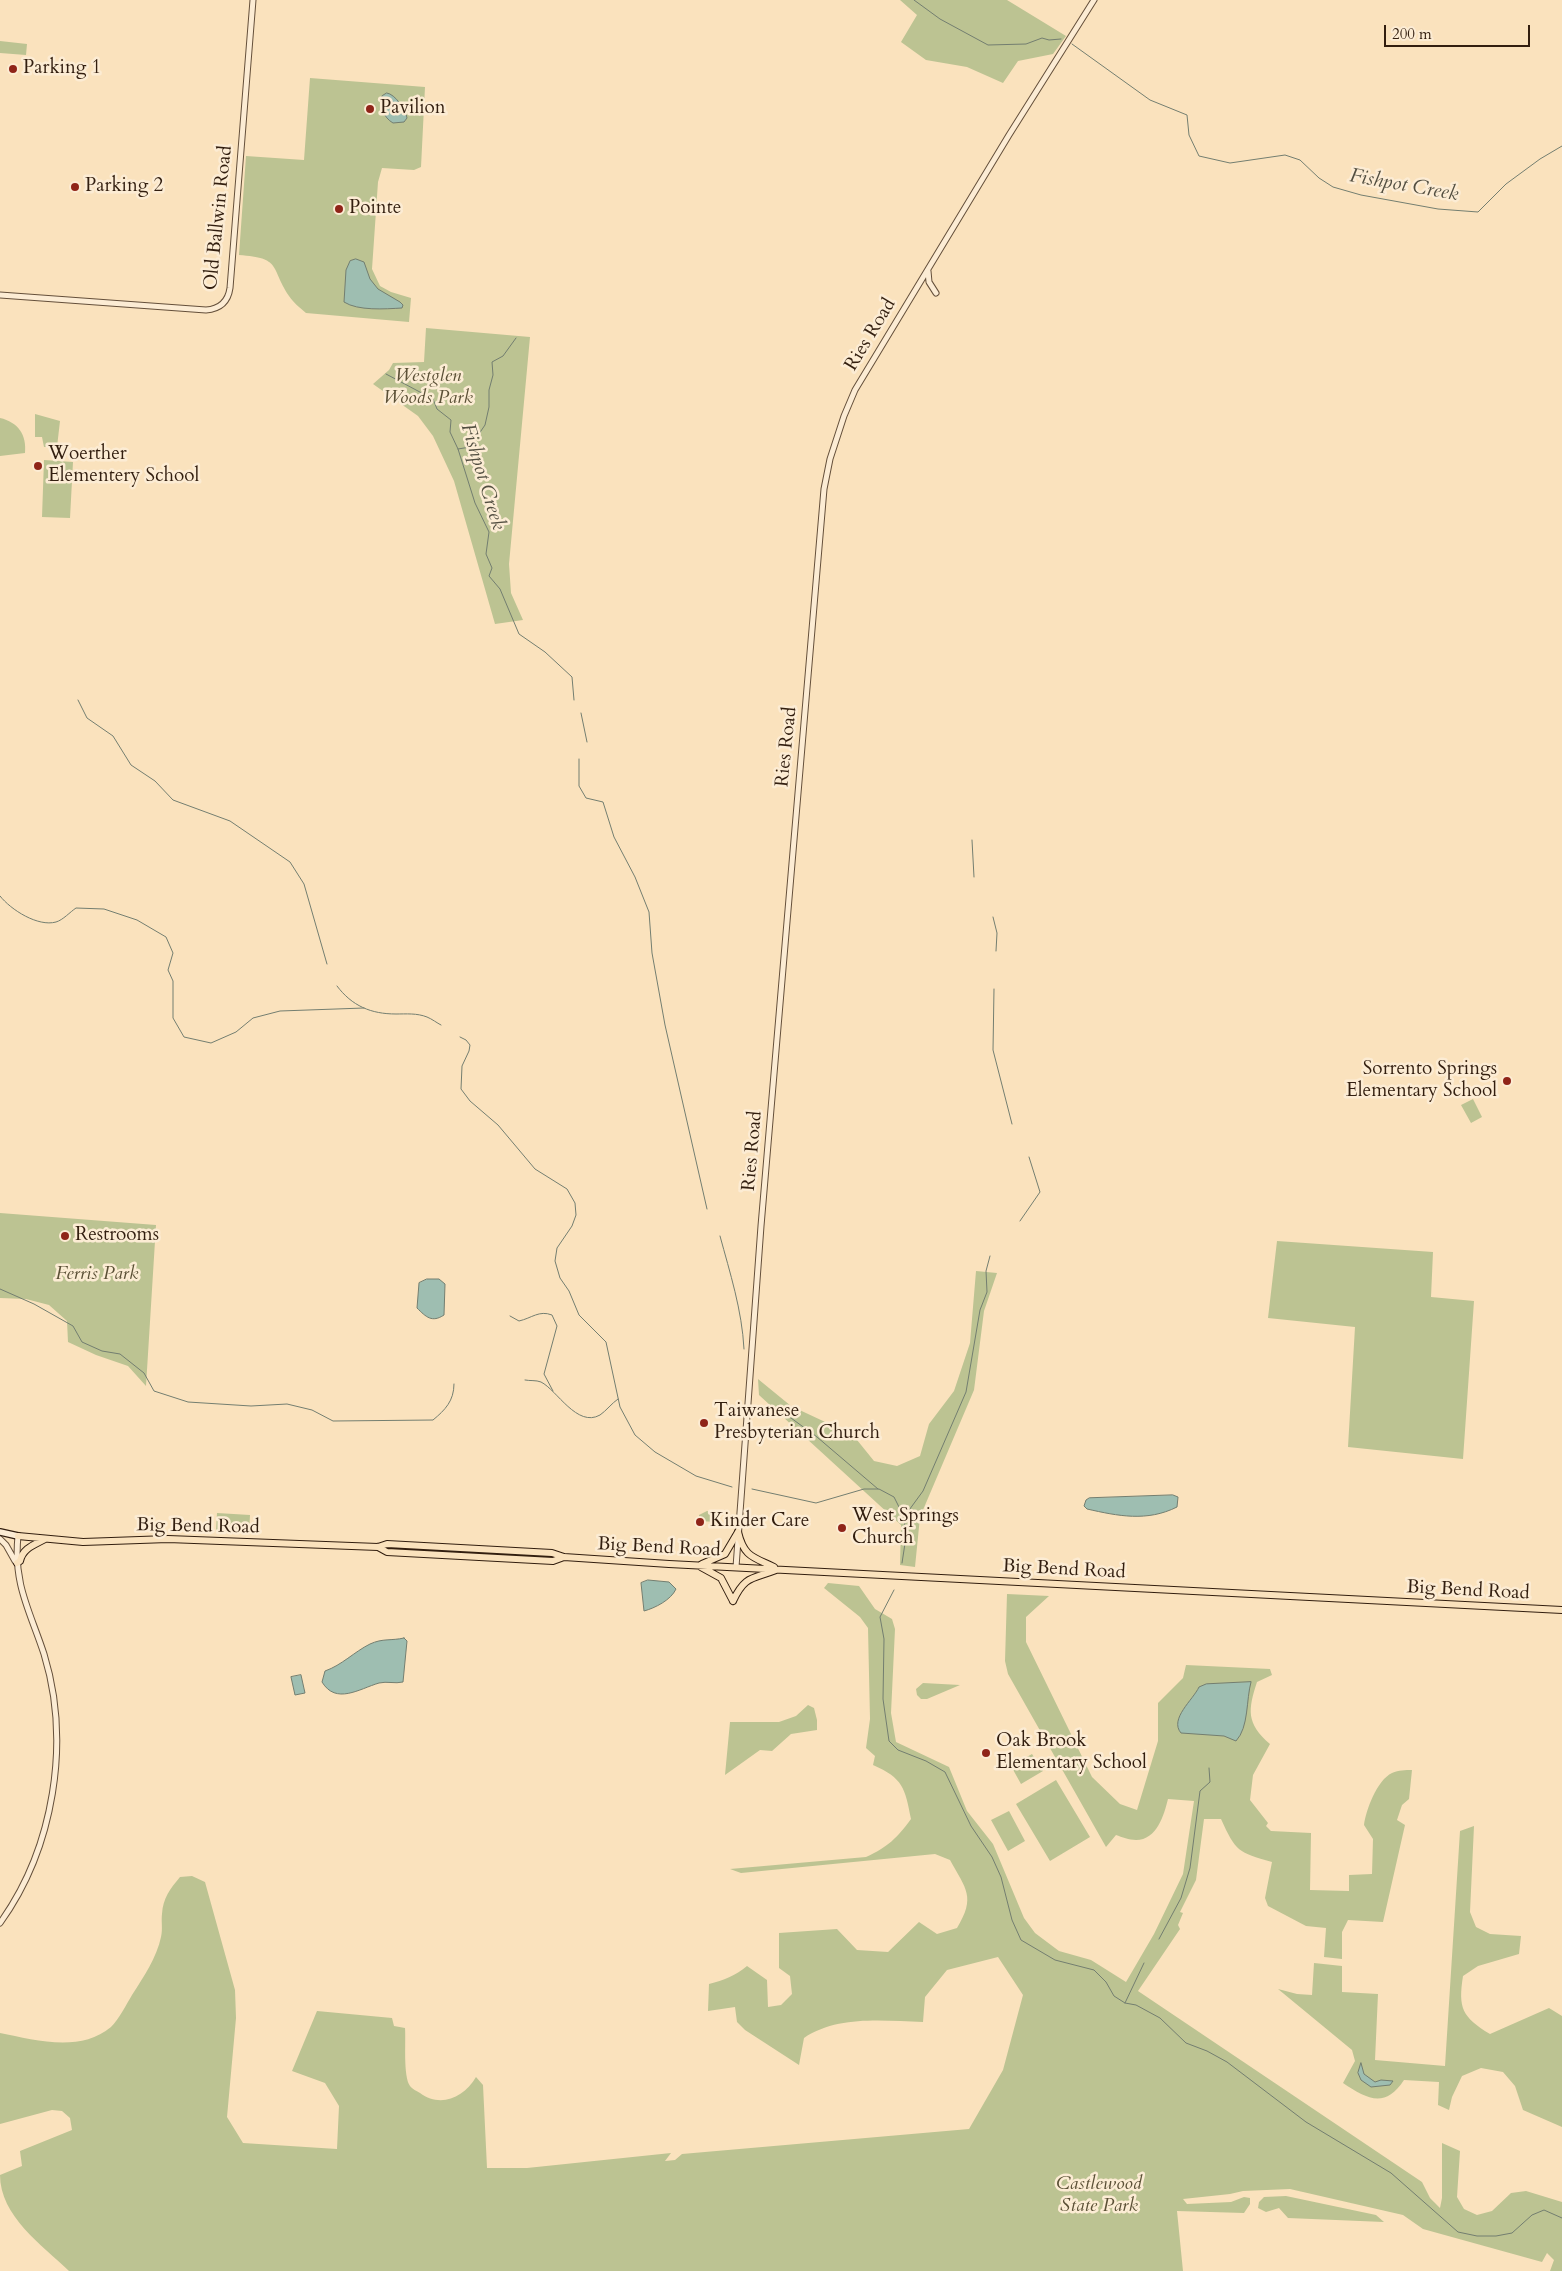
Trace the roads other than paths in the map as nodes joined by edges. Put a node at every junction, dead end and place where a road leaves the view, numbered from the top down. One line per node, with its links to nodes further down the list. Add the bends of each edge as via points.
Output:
1 (254, 0): 5 (street, Old Ballwin Road, via 230,288 224,304 214,310 206,310)
2 (1094, 0): 3 (street, Ries Road)
3 (928, 269): 4 (street, via 929,282); 7 (street, Ries Road, via 855,390 825,482 792,847)
4 (936, 293)
5 (0, 295)
6 (0, 1532): 8 (main road)
7 (738, 1532): 12 (main road, via 725,1554); 13 (street, Ries Road); 14 (main road, via 748,1555)
8 (18, 1536): 10 (main road, Big Bend Road); 11 (street)
9 (0, 1539): 11 (street)
10 (46, 1539): 11 (main road, via 28,1548); 12 (main road, Big Bend Road, via 83,1542 168,1538 378,1547 387,1544)
11 (17, 1563): 16 (street, via 22,1593 54,1695 56,1770 35,1858 21,1891)
12 (698, 1566): 13 (main road, Big Bend Road); 14 (main road, via 721,1578 733,1600 744,1582)
13 (736, 1567): 14 (main road, Big Bend Road)
14 (779, 1569): 15 (main road, Big Bend Road)
15 (1562, 1610)
16 (0, 1924)

